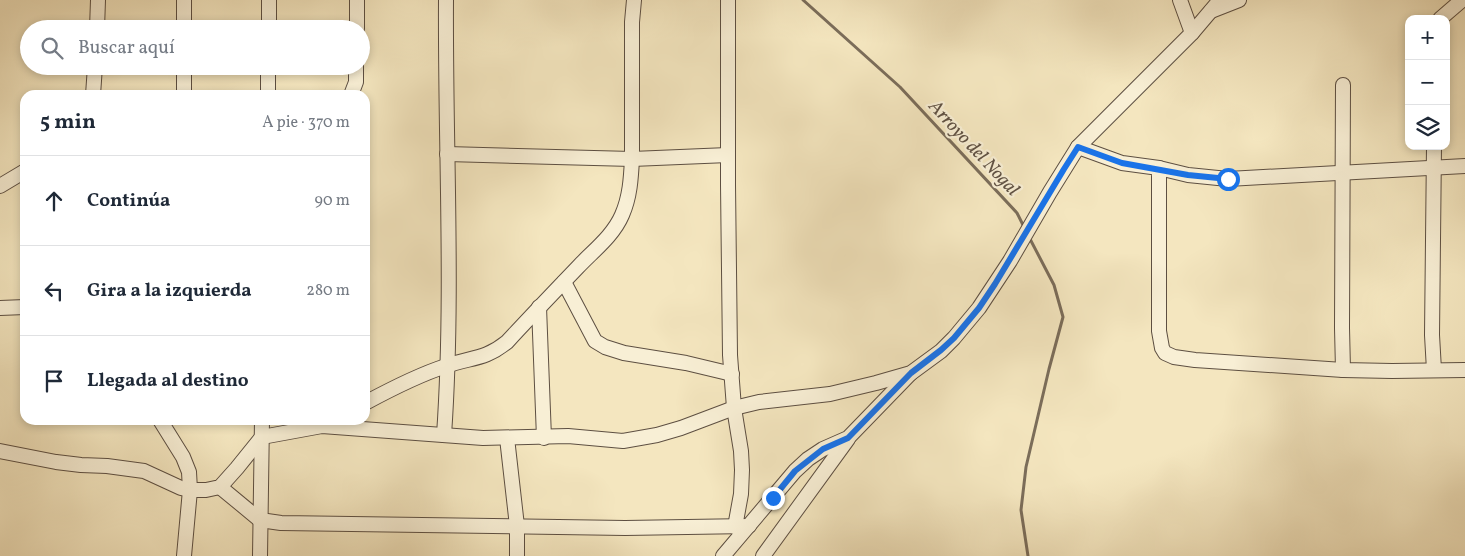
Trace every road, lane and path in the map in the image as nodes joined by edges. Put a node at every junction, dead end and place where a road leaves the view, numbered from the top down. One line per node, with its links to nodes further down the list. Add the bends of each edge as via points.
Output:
1 (98, 0): 14 (street)
2 (184, 0): 15 (street)
3 (269, 0): 16 (street)
4 (357, 0): 17 (street)
5 (446, 0): 30 (street)
6 (634, 0): 32 (street)
7 (728, 0): 31 (street)
8 (1180, 0): 18 (street)
9 (1220, 0): 12 (street)
10 (1239, 0): 12 (street)
11 (1462, 0): 13 (street)
12 (1210, 11): 18 (street)
13 (1445, 15)
14 (97, 20)
15 (184, 20)
16 (269, 20)
17 (357, 20)
18 (1192, 33): 28 (street)
19 (94, 75): 24 (street)
20 (184, 75): 25 (street)
21 (268, 75): 26 (street)
22 (356, 75): 27 (street)
23 (1343, 85): 36 (street)
24 (93, 90)
25 (184, 90)
26 (268, 90)
27 (353, 90)
28 (1078, 147): 34 (street, via 1122,163); 47 (street, via 979,308 954,338)
29 (1434, 150): 35 (street)
30 (447, 154): 32 (street); 43 (street)
31 (728, 155): 32 (street); 48 (street)
32 (632, 159): 39 (street, via 629,191 622,216 601,244)
33 (1465, 166): 35 (street)
34 (1158, 168): 36 (street, via 1228,179); 44 (street, via 1159,331 1165,354 1195,360)
35 (1432, 168): 36 (street); 45 (street)
36 (1343, 172): 44 (street)
37 (20, 174): 38 (street)
38 (0, 186)
39 (564, 282): 41 (street); 48 (street, via 595,341 605,347)
40 (20, 307): 42 (street)
41 (539, 307): 43 (street, via 493,353); 58 (street)
42 (0, 308)
43 (447, 365): 49 (street); 56 (street)
44 (1343, 370): 45 (street)
45 (1434, 370): 46 (street)
46 (1465, 370)
47 (911, 373): 50 (street, via 830,394 782,398); 59 (street)
48 (732, 374): 50 (street)
49 (370, 400)
50 (734, 408): 58 (street, via 681,428 638,439); 65 (street, via 742,470)
51 (163, 425): 62 (street, via 183,457 189,472)
52 (262, 425): 55 (street)
53 (318, 425): 55 (street)
54 (346, 425): 56 (street)
55 (262, 436): 61 (street); 63 (street)
56 (444, 436): 57 (street)
57 (507, 438): 58 (street); 64 (street)
58 (544, 438)
59 (848, 438): 65 (street, via 823,449 795,471); 70 (street)
60 (0, 451): 62 (street, via 56,462 144,471)
61 (220, 487): 62 (street); 63 (street)
62 (190, 490): 66 (street)
63 (260, 520): 64 (street, via 302,524); 67 (street)
64 (517, 526): 65 (street); 68 (street)
65 (742, 526): 69 (street)
66 (184, 556)
67 (260, 556)
68 (517, 556)
69 (723, 556)
70 (764, 556)

